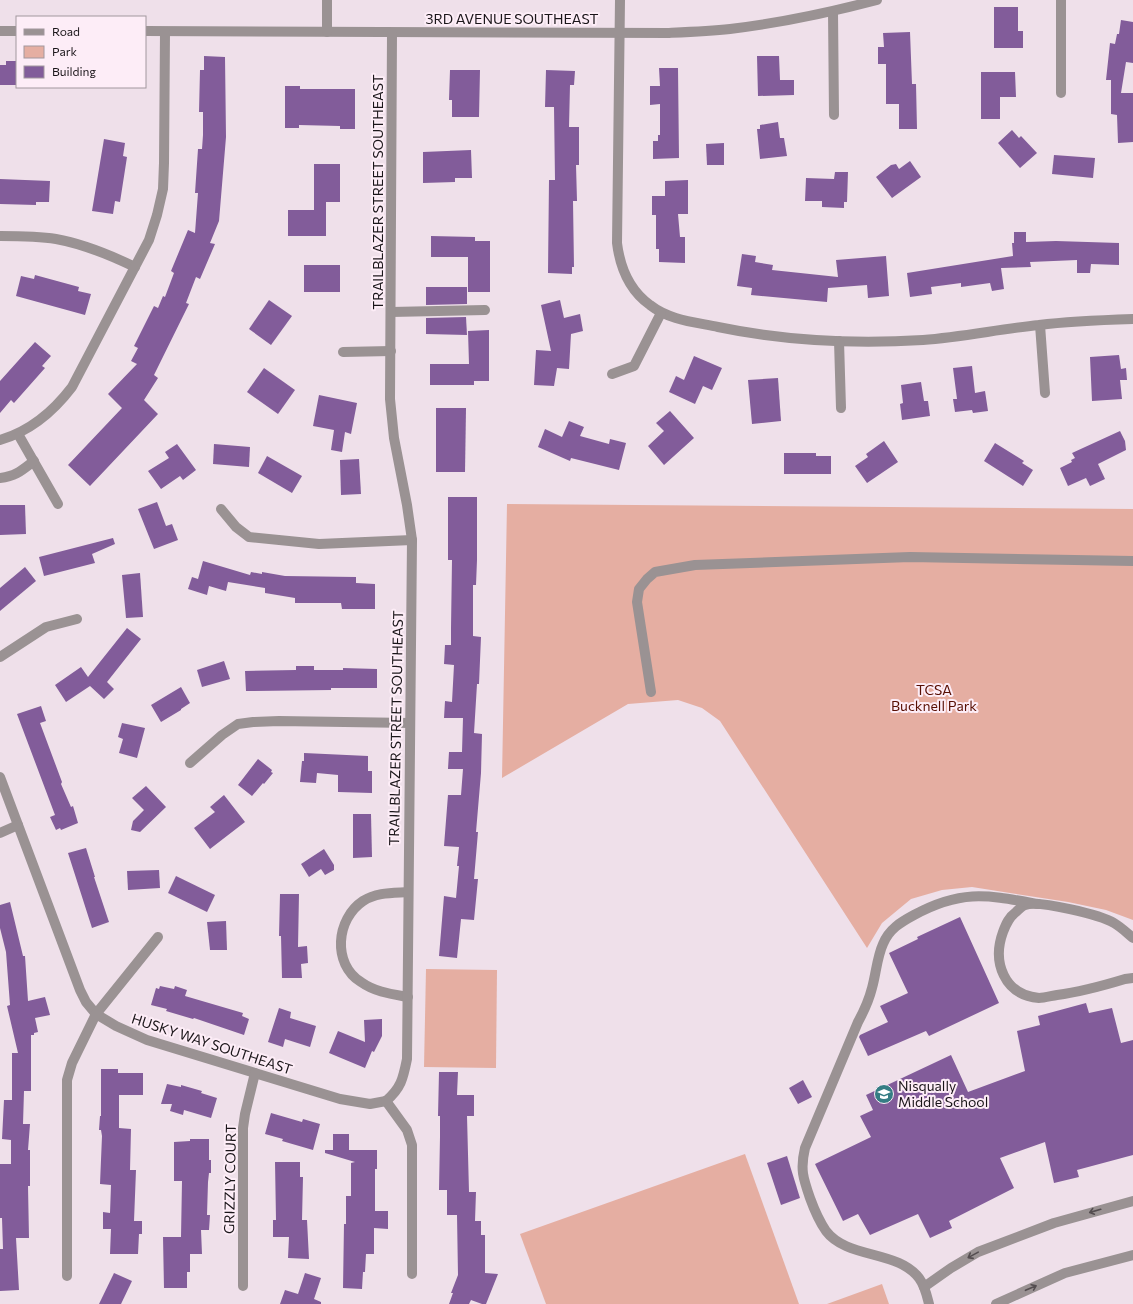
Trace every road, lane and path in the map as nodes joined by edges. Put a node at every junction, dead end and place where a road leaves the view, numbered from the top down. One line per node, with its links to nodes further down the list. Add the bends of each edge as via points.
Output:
1 (327, 0): 10 (street)
2 (620, 0): 12 (street)
3 (876, 0): 5 (street, 3RD AVENUE SOUTHEAST)
4 (1061, 0): 13 (street)
5 (833, 12): 12 (street, 3RD AVENUE SOUTHEAST, via 730,29 669,34); 14 (street)
6 (0, 31): 7 (street)
7 (16, 31)
8 (146, 31): 9 (street, 3RD AVENUE SOUTHEAST)
9 (165, 32): 10 (street, 3RD AVENUE SOUTHEAST); 16 (street, via 163,189 149,240)
10 (327, 32): 11 (street, 3RD AVENUE SOUTHEAST)
11 (392, 32): 12 (street, 3RD AVENUE SOUTHEAST); 18 (street, TRAILBLAZER STREET SOUTHEAST)
12 (620, 34): 19 (street, via 617,243 619,257 630,284 649,305)
13 (1060, 93)
14 (834, 115)
15 (0, 236): 16 (street, via 56,239 96,250)
16 (135, 267): 28 (street, via 72,387 52,411)
17 (485, 310): 18 (street)
18 (391, 312): 23 (street, TRAILBLAZER STREET SOUTHEAST)
19 (661, 313): 22 (street, via 734,331); 25 (street, via 634,366)
20 (1133, 319): 21 (street)
21 (1040, 325): 22 (street, via 923,340); 26 (street)
22 (839, 341): 27 (street)
23 (391, 351): 24 (street); 34 (street, TRAILBLAZER STREET SOUTHEAST, via 390,399 394,438)
24 (343, 352)
25 (612, 374)
26 (1045, 393)
27 (841, 408)
28 (18, 434): 29 (street); 30 (street)
29 (0, 440)
30 (34, 461): 31 (street, via 20,472); 32 (street)
31 (0, 478)
32 (58, 504)
33 (221, 509): 34 (street, via 236,527 249,537 319,544)
34 (412, 540): 39 (street, TRAILBLAZER STREET SOUTHEAST)
35 (1133, 561): 38 (street, via 910,557 710,564 655,572 639,589 637,602)
36 (77, 619): 37 (street, via 46,627)
37 (0, 657)
38 (651, 692)
39 (410, 723): 40 (street, via 279,721 238,724); 44 (street, TRAILBLAZER STREET SOUTHEAST)
40 (190, 763)
41 (0, 777): 42 (street, HUSKY WAY SOUTHEAST)
42 (18, 825): 43 (street); 50 (street, HUSKY WAY SOUTHEAST, via 80,990)
43 (0, 833)
44 (408, 892): 49 (street, TRAILBLAZER STREET SOUTHEAST); 49 (street, via 382,893 364,900 351,911 344,923 341,945 342,955 350,973 360,982 377,991)
45 (1038, 904): 47 (street, via 1096,916 1113,923); 48 (street, via 1025,905 1012,914 1001,938 998,957 1002,974 1011,986 1024,995 1040,998); 58 (street, via 987,896 967,896 931,906 894,928 883,943 866,1007 805,1148 802,1162 804,1181 815,1212 826,1232 843,1245 906,1267 919,1278)
46 (158, 937): 50 (street)
47 (1133, 938)
48 (1133, 978)
49 (408, 997): 52 (street, TRAILBLAZER STREET SOUTHEAST, via 407,1059 404,1076 396,1093)
50 (96, 1014): 51 (street, HUSKY WAY SOUTHEAST, via 147,1040); 56 (street, via 72,1063 67,1080)
51 (255, 1073): 52 (street, HUSKY WAY SOUTHEAST, via 340,1099 370,1104); 57 (street, GRIZZLY COURT, via 243,1128)
52 (386, 1101): 55 (street, via 406,1130 412,1145)
53 (1133, 1201): 58 (street, one-way to 58, via 1054,1223 978,1252)
54 (1133, 1255): 60 (street, one-way to 54, via 1065,1273)
55 (412, 1274)
56 (67, 1276)
57 (243, 1286)
58 (924, 1287): 59 (street)
59 (929, 1304)
60 (996, 1304)

